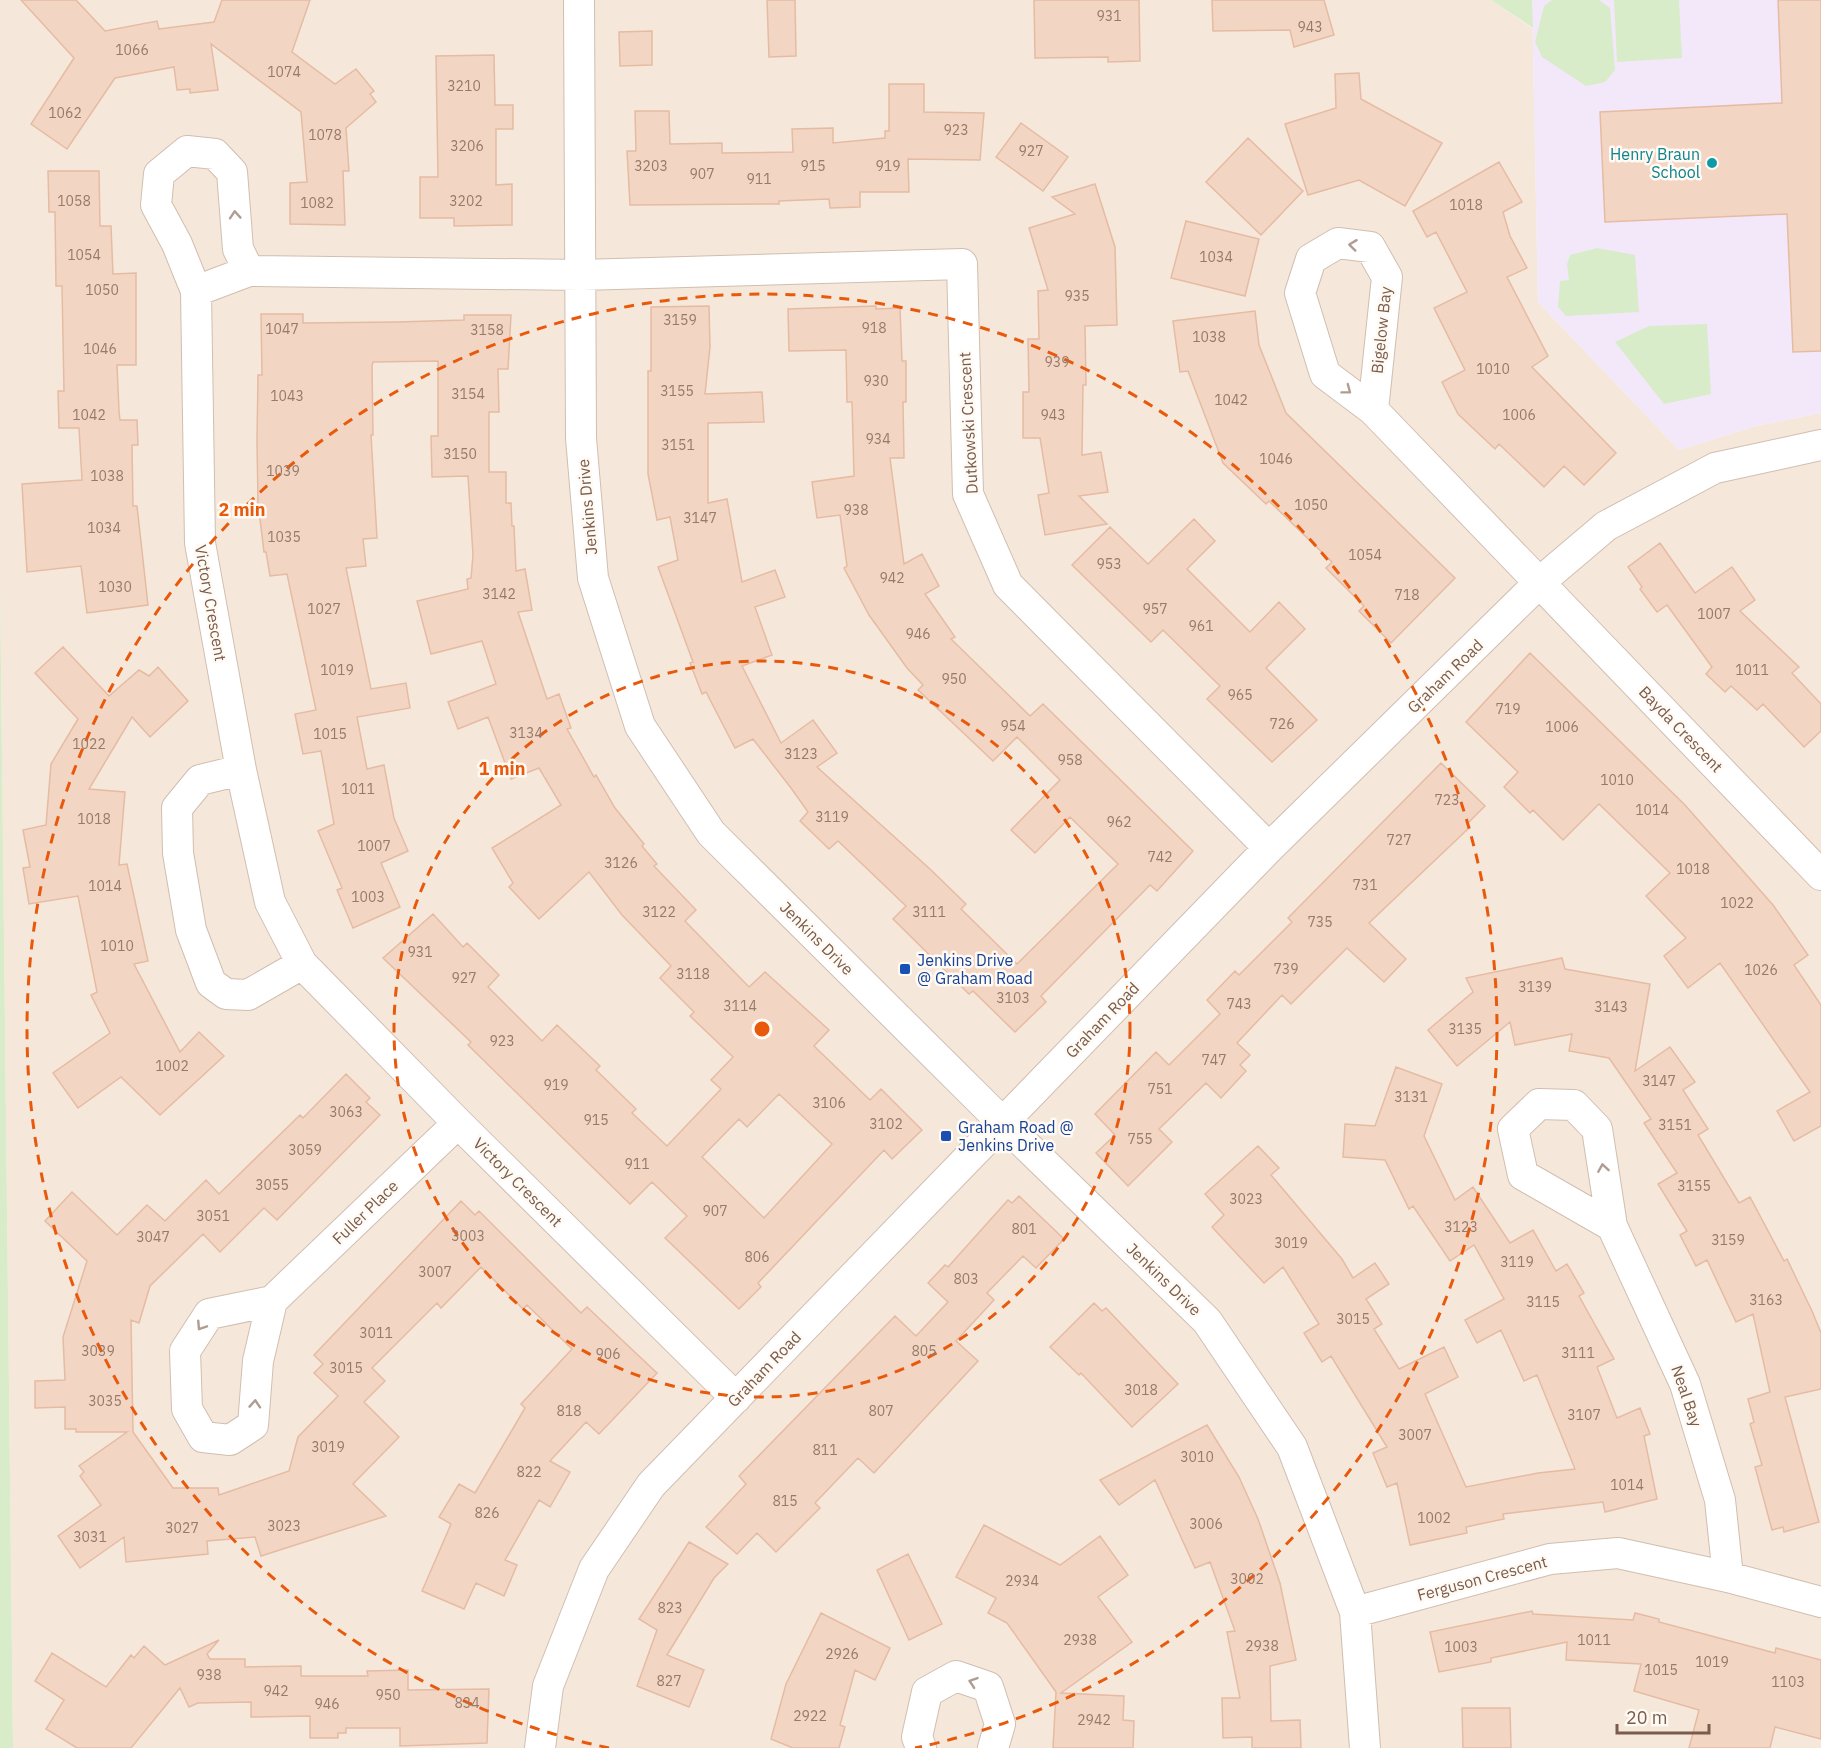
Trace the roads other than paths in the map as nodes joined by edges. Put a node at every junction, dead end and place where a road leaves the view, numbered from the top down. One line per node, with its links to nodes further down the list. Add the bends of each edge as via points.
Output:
1 (579, 0): 3 (street, Jenkins Drive)
2 (249, 271): 3 (street); 4 (street); 4 (street, Victory Crescent, one-way to 4, via 238,249 232,172 215,154 187,151 159,174 156,205)
3 (581, 275): 9 (street, Dutkowski Crescent, via 962,264 968,494 1008,585); 13 (street, Jenkins Drive, via 581,438 593,578 640,726 711,833)
4 (196, 291): 8 (street, Victory Crescent, via 200,543)
5 (1373, 410): 5 (street, Bigelow Bay, one-way to 5, via 1387,276 1370,247 1338,243 1311,259 1300,293 1325,374); 7 (street, Bigelow Bay)
6 (1821, 445): 7 (street, Graham Road, via 1715,468 1606,526)
7 (1540, 582): 9 (street, Graham Road); 10 (street, Bayda Crescent)
8 (241, 770): 11 (street, Victory Crescent, via 270,902); 11 (street, via 200,780 177,808 178,853 191,930 211,983 226,994 248,995)
9 (1269, 848): 13 (street, Graham Road)
10 (1821, 875)
11 (302, 964): 12 (street, Victory Crescent)
12 (458, 1123): 15 (street, Fuller Place); 16 (street, Victory Crescent)
13 (1003, 1123): 16 (street, Graham Road); 19 (street, Jenkins Drive, via 1208,1321 1292,1447)
14 (1612, 1226): 17 (street, Neal Bay, via 1686,1384 1720,1500)
15 (272, 1302): 15 (street, one-way to 15, via 209,1314 185,1351 187,1409 203,1437 230,1440 253,1425 258,1361)
16 (736, 1398): 20 (street, Graham Road, via 651,1485 594,1569 548,1686)
17 (1728, 1577): 18 (street, Ferguson Crescent); 19 (street, Ferguson Crescent, via 1618,1553 1550,1559)
18 (1821, 1602)
19 (1355, 1612): 23 (street, Jenkins Drive)
20 (540, 1748)
21 (921, 1748): 22 (street, one-way to 21, via 1000,1724 988,1687 956,1676 927,1692 917,1737)
22 (993, 1748)
23 (1365, 1748)

